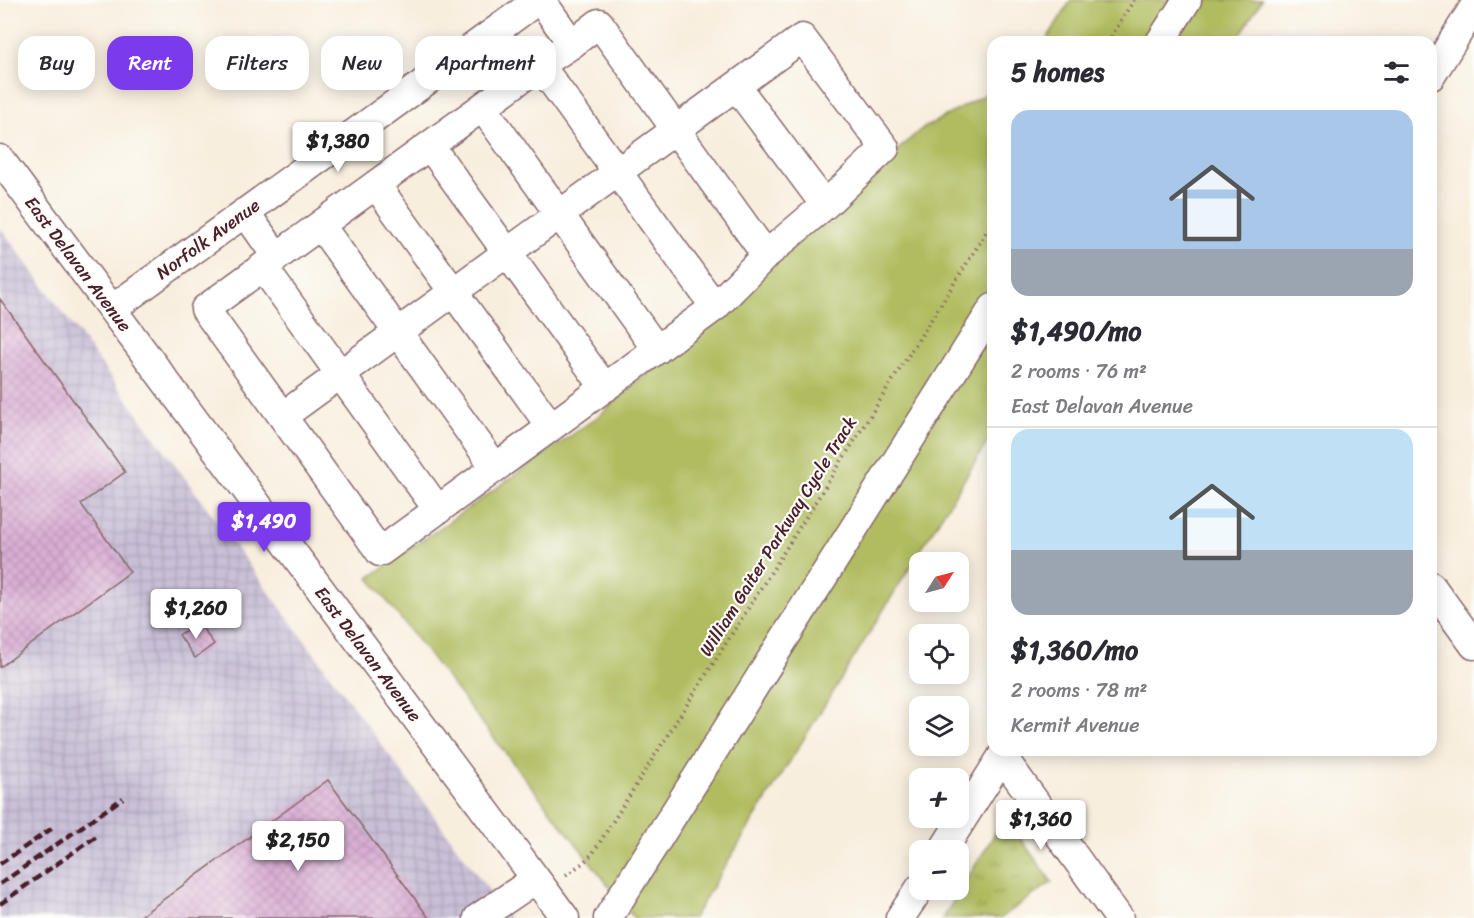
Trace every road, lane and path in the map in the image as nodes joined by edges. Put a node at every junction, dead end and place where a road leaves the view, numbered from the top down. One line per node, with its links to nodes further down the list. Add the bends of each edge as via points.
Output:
1 (539, 0): 7 (street); 20 (street, Norfolk Avenue)
2 (1134, 0): 5 (path)
3 (1187, 0): 6 (street)
4 (1474, 8): 9 (street)
5 (1111, 36)
6 (1164, 36)
7 (572, 44): 8 (street); 14 (street, via 599,23)
8 (556, 54)
9 (1437, 67)
10 (736, 86): 14 (street); 19 (street); 19 (street, via 802,38 885,148)
11 (556, 87): 17 (street)
12 (507, 90): 13 (street)
13 (483, 108): 15 (street); 21 (street)
14 (676, 130): 17 (street); 25 (street)
15 (430, 146): 18 (street); 24 (street)
16 (0, 159): 29 (street, East Delavan Avenue)
17 (618, 172): 21 (street); 28 (street)
18 (376, 185): 22 (street); 27 (street)
19 (825, 205): 25 (street)
20 (245, 212): 26 (street); 29 (street, Norfolk Avenue)
21 (560, 214): 24 (street); 32 (street)
22 (321, 225): 26 (street); 31 (street)
23 (987, 231): 44 (path, William Gaiter Parkway Cycle Track, via 593,853)
24 (508, 252): 27 (street); 34 (street)
25 (766, 255): 28 (street)
26 (270, 262): 33 (street); 35 (street, via 206,309)
27 (454, 291): 31 (street); 36 (street)
28 (715, 307): 32 (street)
29 (112, 309): 45 (street, East Delavan Avenue)
30 (987, 318): 49 (street)
31 (399, 332): 33 (street); 37 (street)
32 (657, 350): 34 (street)
33 (341, 374): 35 (street); 38 (street)
34 (605, 388): 36 (street)
35 (283, 416): 38 (street, via 380,552)
36 (551, 427): 37 (street)
37 (495, 467): 38 (street)
38 (438, 510)
39 (1437, 594): 40 (street)
40 (1474, 645)
41 (1002, 756): 43 (street)
42 (1006, 756): 51 (street)
43 (949, 840)
44 (583, 863)
45 (536, 879): 47 (street); 48 (street, East Delavan Avenue)
46 (912, 900): 50 (street)
47 (478, 918)
48 (565, 918)
49 (608, 918)
50 (900, 918)
51 (1119, 918)

